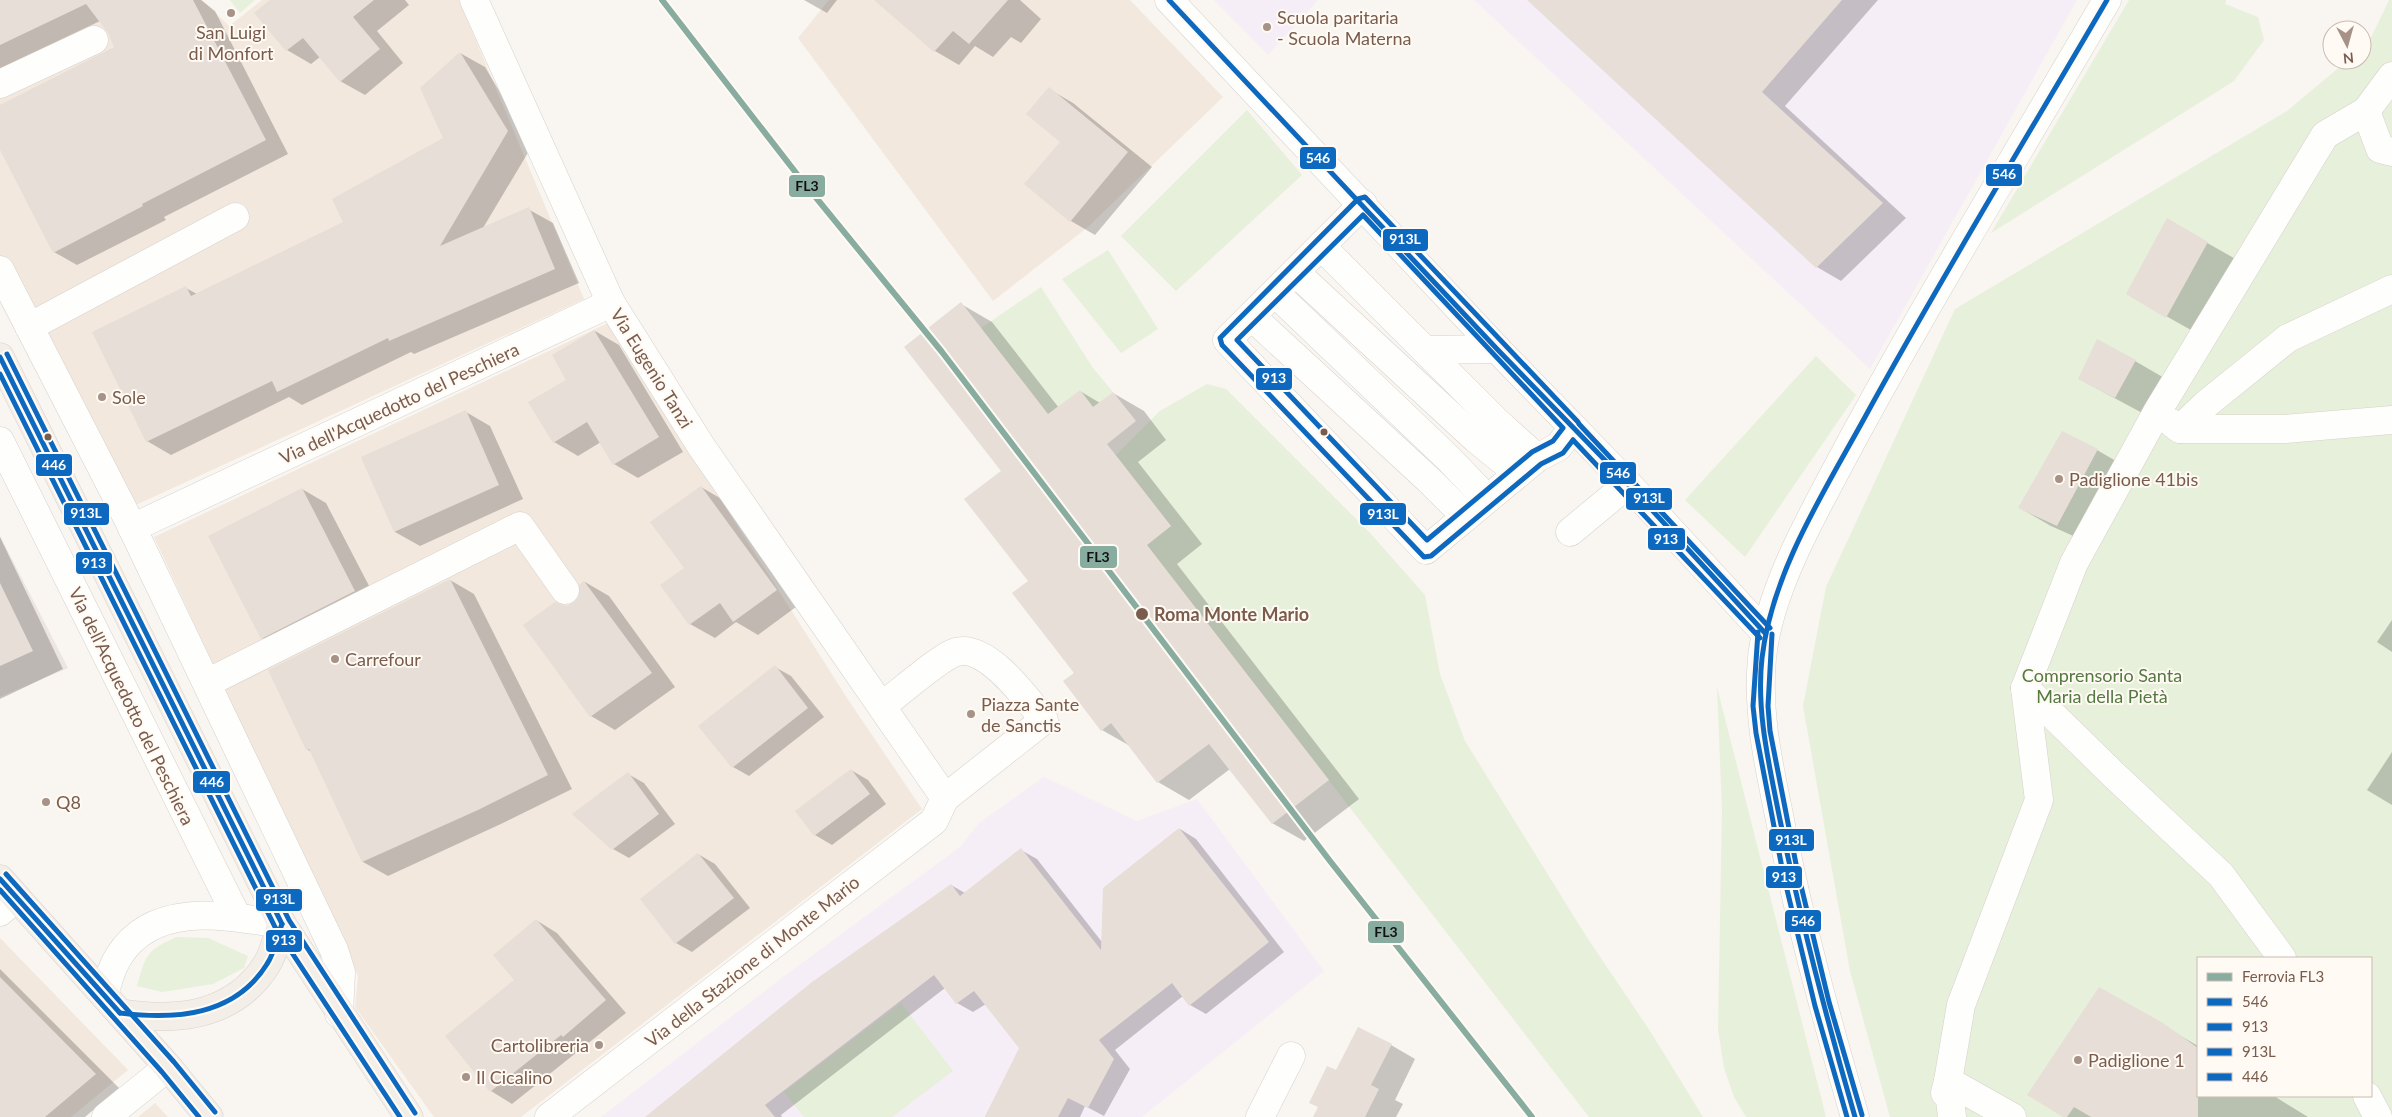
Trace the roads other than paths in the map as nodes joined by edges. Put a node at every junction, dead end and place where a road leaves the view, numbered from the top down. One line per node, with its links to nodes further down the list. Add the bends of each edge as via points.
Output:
1 (474, 0): 16 (street, Via Eugenio Tanzi)
2 (1169, 0): 9 (street)
3 (2107, 0): 34 (street, via 1878,391 1816,508 1779,591)
4 (94, 40): 6 (street)
5 (2392, 76): 7 (street)
6 (0, 84)
7 (2366, 111): 8 (street, via 2380,149); 22 (street, via 2325,135)
8 (2392, 152)
9 (1363, 204): 11 (street); 19 (street)
10 (235, 217): 18 (street)
11 (1322, 246): 13 (street); 20 (street)
12 (0, 270): 18 (street)
13 (1296, 272): 15 (street); 27 (street, via 1476,440)
14 (2392, 289): 25 (street, via 2288,338)
15 (1274, 293): 17 (street); 29 (street)
16 (611, 302): 31 (street, Via dell'Acquedotto del Peschiera); 37 (street, Via Eugenio Tanzi, via 701,446)
17 (1251, 316): 30 (street); 30 (street, via 1227,340 1426,550)
18 (30, 327): 31 (street)
19 (1497, 349): 20 (street); 24 (street)
20 (1427, 350): 27 (street, via 1497,422)
21 (0, 357): 41 (main road, Via dell'Acquedotto del Peschiera)
22 (2157, 412): 25 (street); 36 (street, via 2074,563)
23 (2392, 419): 25 (street, via 2285,429)
24 (1573, 428): 27 (street, via 1558,447); 28 (street)
25 (2180, 429)
26 (0, 441): 40 (street, Via dell'Acquedotto del Peschiera)
27 (1528, 466): 29 (street)
28 (1628, 484): 32 (street); 34 (street)
29 (1487, 499): 30 (street)
30 (1466, 517)
31 (132, 528): 35 (street)
32 (1570, 532)
33 (565, 590): 35 (street, via 520,526)
34 (1765, 633): 55 (street, via 1760,706 1763,732 1790,871 1822,1004)
35 (207, 683): 44 (street, via 338,960 342,987)
36 (2025, 688): 42 (street, via 2221,875); 47 (street, via 2039,800 1961,1005)
37 (882, 706): 38 (street); 38 (street, via 954,653 962,651 999,668 1044,720)
38 (945, 798): 53 (street, Via della Stazione di Monte Mario, via 934,821)
39 (5, 893): 43 (main road)
40 (237, 917): 41 (street); 43 (street, via 186,916 147,928 129,941 118,956)
41 (282, 924): 43 (main road, via 268,962 238,997 185,1016 154,1017); 44 (main road, Via dell'Acquedotto del Peschiera)
42 (2281, 957)
43 (112, 1004): 46 (main road)
44 (340, 1014): 52 (main road, Via dell'Acquedotto del Peschiera)
45 (1291, 1056): 54 (street)
46 (168, 1067): 50 (street); 51 (main road)
47 (1948, 1081): 56 (street); 57 (street); 58 (street)
48 (2368, 1097): 59 (street)
49 (2392, 1112): 60 (street)
50 (106, 1117)
51 (209, 1117)
52 (409, 1117)
53 (549, 1117)
54 (1260, 1117)
55 (1855, 1117)
56 (1938, 1117)
57 (1952, 1117)
58 (2012, 1117)
59 (2378, 1117)
60 (2388, 1117)

